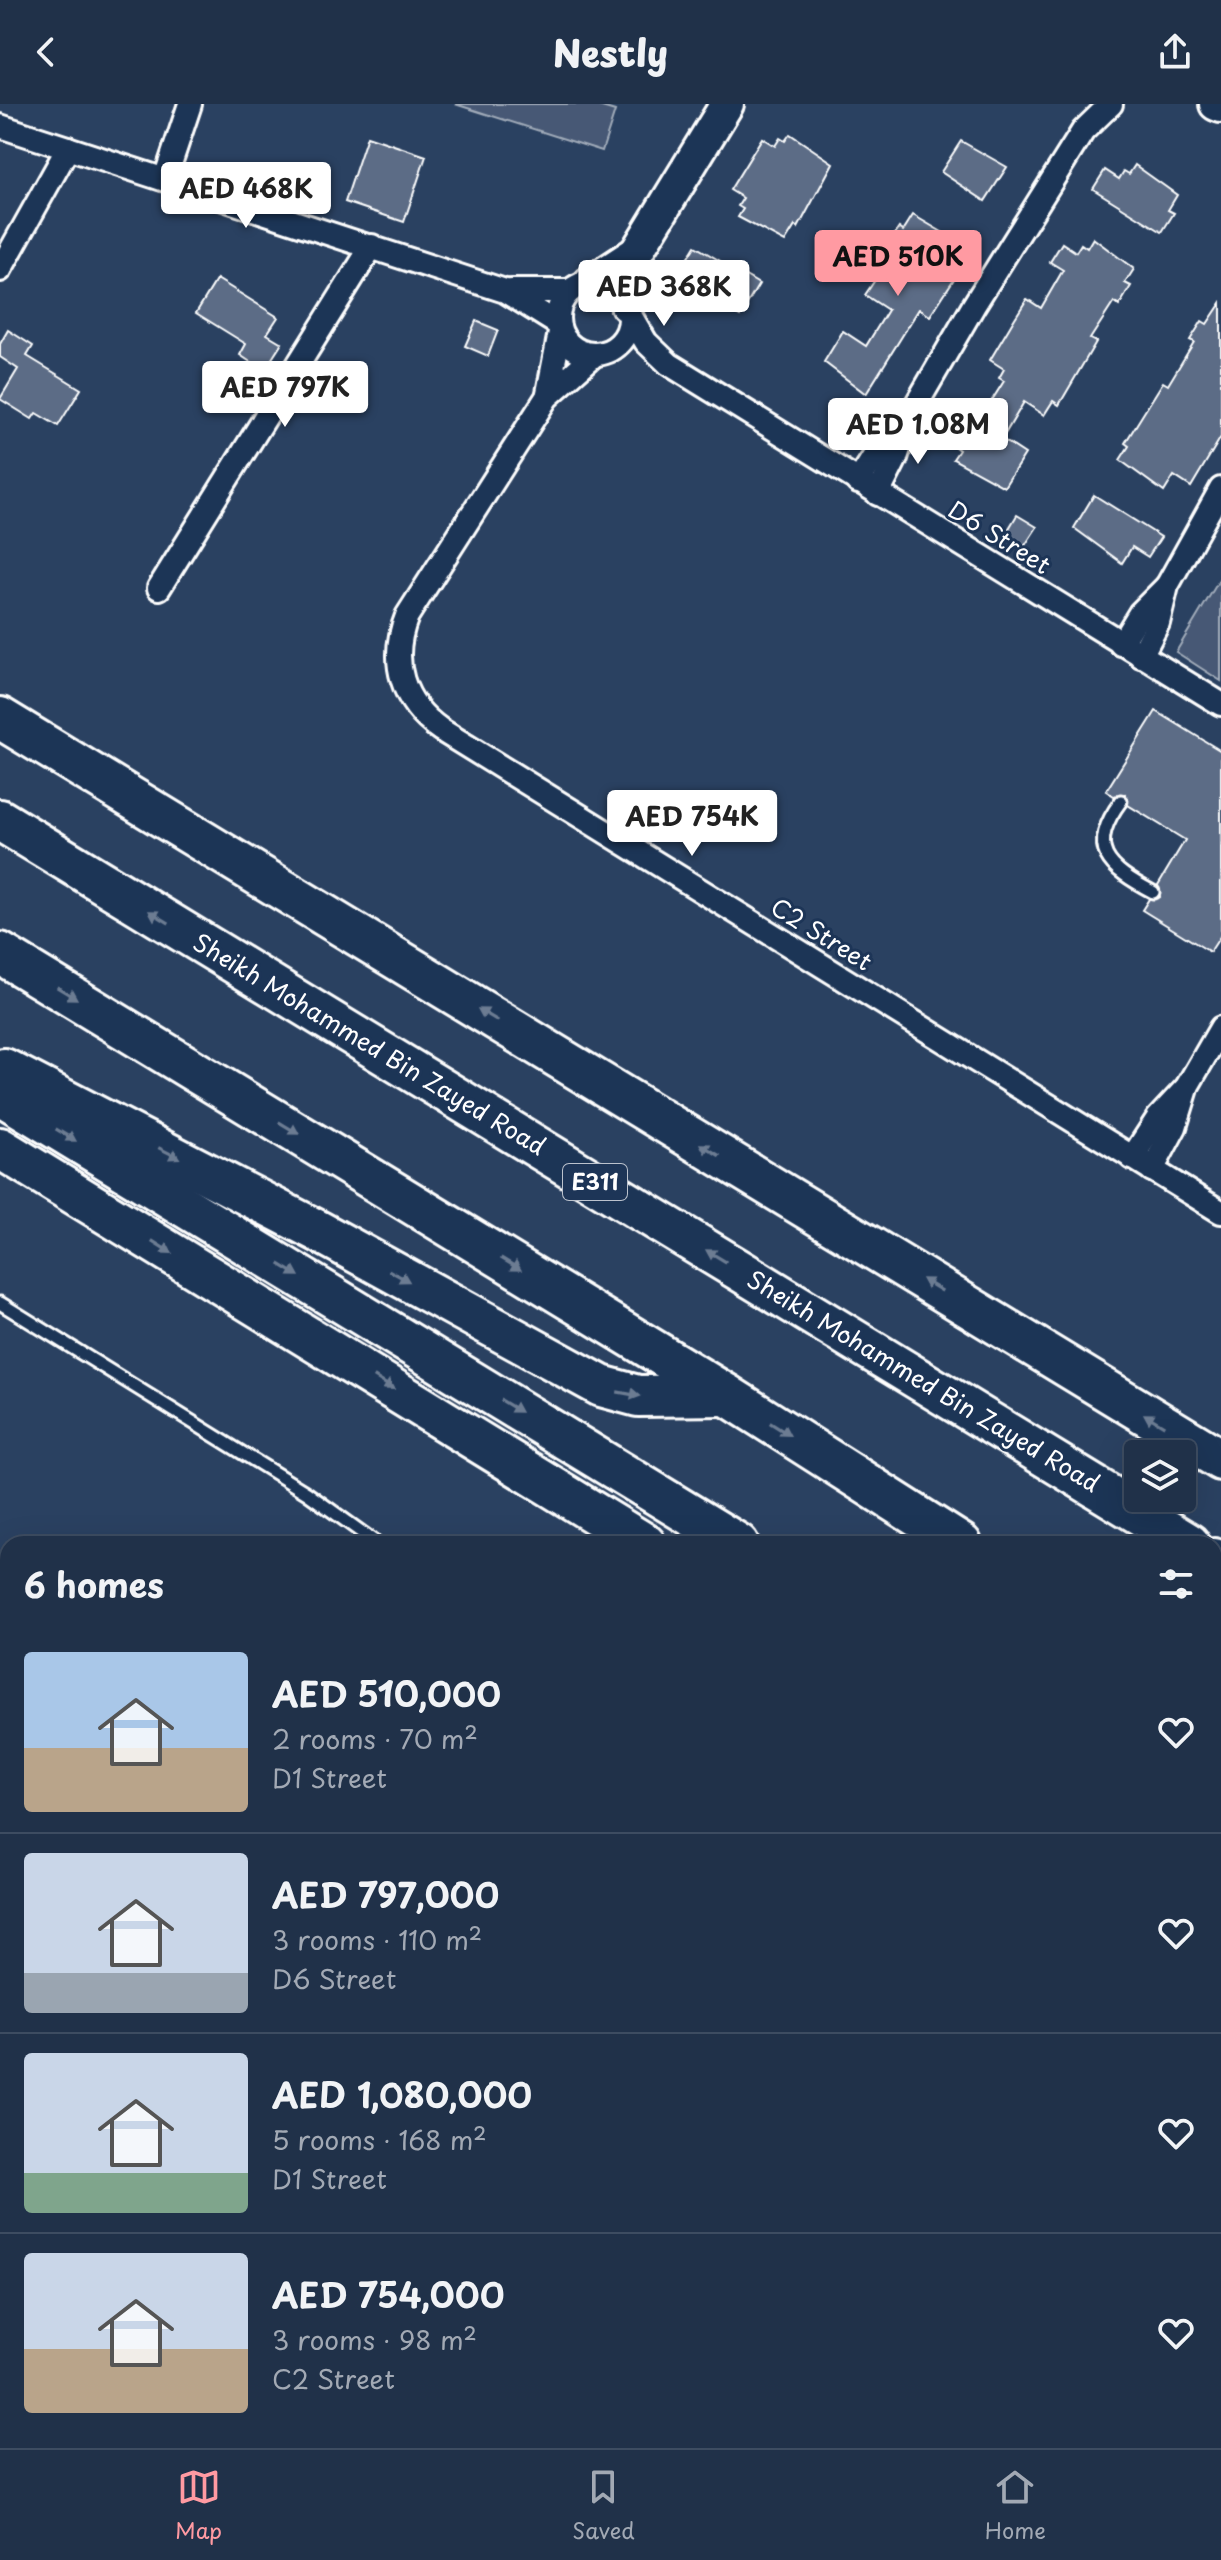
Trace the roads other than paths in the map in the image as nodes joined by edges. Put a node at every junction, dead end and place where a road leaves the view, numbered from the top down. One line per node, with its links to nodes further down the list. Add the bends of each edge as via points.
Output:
1 (190, 104): 8 (street)
2 (727, 104): 10 (street)
3 (1083, 104): 6 (street)
4 (1111, 104): 6 (street)
5 (0, 126): 7 (street)
6 (1083, 131): 19 (street)
7 (68, 148): 8 (street); 11 (street)
8 (165, 179): 9 (street)
9 (372, 246): 13 (street); 24 (street)
10 (636, 253): 12 (street); 14 (street, via 628,278)
11 (0, 270)
12 (580, 287): 13 (street); 14 (street, via 612,287); 15 (street, via 559,309)
13 (505, 291): 15 (street)
14 (628, 310): 16 (street, via 621,342); 17 (street, D6 Street, via 646,342)
15 (559, 328): 16 (street, via 577,350); 18 (street, C2 Street)
16 (599, 354): 17 (street, D6 Street, via 638,355); 18 (street, C2 Street)
17 (669, 364): 20 (street, D6 Street)
18 (547, 397): 38 (street, C2 Street, via 407,616 398,664 417,709 441,730)
19 (909, 417): 20 (street); 22 (street)
20 (858, 482): 22 (street, D6 Street)
21 (1221, 489): 23 (street)
22 (878, 494): 25 (street, D6 Street)
23 (1167, 586): 25 (street, via 1140,613); 26 (street, via 1158,623)
24 (159, 588)
25 (1121, 644): 26 (street, D6 Street)
26 (1141, 656): 27 (street, D6 Street)
27 (1221, 704)
28 (0, 718): 43 (highway, one-way to 28)
29 (1121, 801): 31 (lane, via 1106,821 1105,852 1115,869)
30 (0, 820): 48 (highway, Sheikh Mohammed Bin Zayed Road / E311, one-way to 30)
31 (1153, 892)
32 (0, 953): 42 (highway, one-way to 42)
33 (1221, 1028): 35 (street)
34 (0, 1067): 42 (highway, one-way to 42, via 318,1231 601,1386 638,1396)
35 (1188, 1085): 38 (street); 39 (street, via 1175,1127)
36 (0, 1094): 46 (highway, one-way to 46)
37 (0, 1148): 45 (highway, one-way to 45)
38 (1132, 1158): 39 (street, C2 Street)
39 (1152, 1170): 40 (street, C2 Street)
40 (1221, 1212)
41 (0, 1303): 44 (lane, via 307,1493)
42 (727, 1395): 47 (highway, one-way to 47)
43 (1221, 1460)
44 (367, 1536)
45 (632, 1536)
46 (725, 1536)
47 (948, 1536)
48 (1176, 1536)

